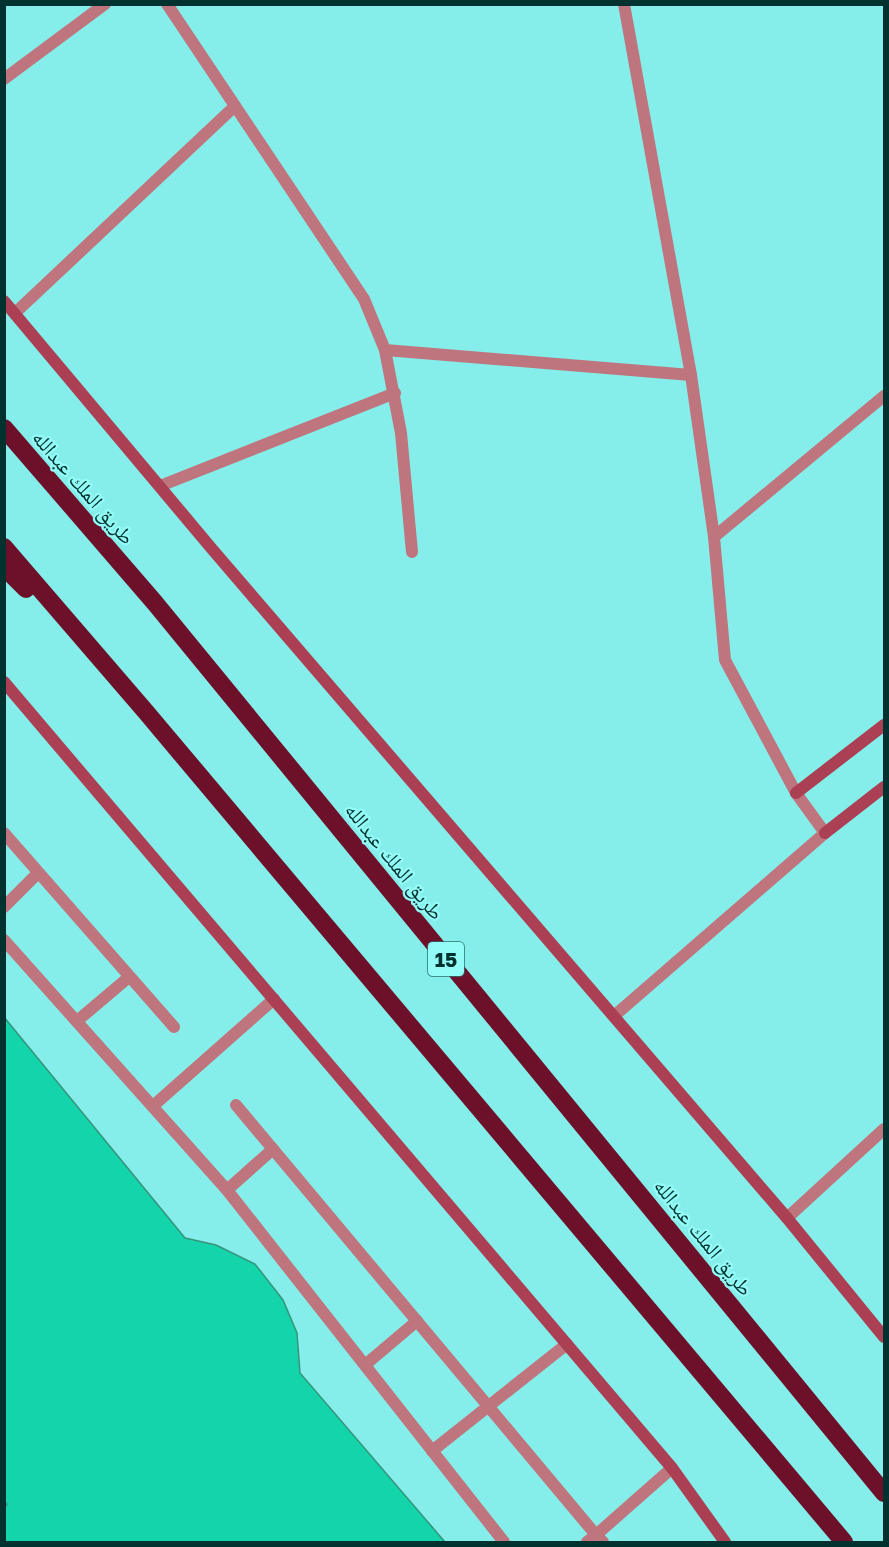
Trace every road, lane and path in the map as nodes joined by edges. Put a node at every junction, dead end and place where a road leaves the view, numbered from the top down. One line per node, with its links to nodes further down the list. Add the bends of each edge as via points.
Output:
1 (105, 4): 4 (street)
2 (167, 4): 5 (street)
3 (624, 4): 9 (street)
4 (4, 79)
5 (235, 106): 7 (street); 8 (street, via 364,299)
6 (4, 301): 7 (main road)
7 (15, 313): 13 (main road)
8 (385, 350): 9 (street); 10 (street)
9 (691, 375): 14 (street)
10 (395, 393): 13 (street); 16 (street)
11 (885, 396): 14 (street)
12 (4, 428): 46 (highway, طريق الملك عبدالله / 15, via 155,603)
13 (160, 486): 30 (main road)
14 (714, 537): 22 (street, via 725,660)
15 (4, 547): 19 (highway)
16 (412, 552)
17 (4, 567): 19 (highway)
18 (4, 682): 29 (main road)
19 (146, 712): 47 (highway)
20 (885, 725): 22 (main road)
21 (885, 787): 24 (main road)
22 (796, 793): 24 (street)
23 (4, 833): 25 (street)
24 (825, 833): 30 (street)
25 (38, 873): 26 (street); 28 (street)
26 (4, 907)
27 (4, 940): 31 (street)
28 (129, 977): 31 (street); 32 (street)
29 (274, 999): 34 (street); 41 (main road)
30 (614, 1016): 38 (main road)
31 (78, 1021): 34 (street)
32 (174, 1027)
33 (236, 1105): 36 (street)
34 (153, 1106): 37 (street)
35 (885, 1129): 38 (street)
36 (273, 1149): 37 (street); 39 (street)
37 (227, 1190): 42 (street)
38 (787, 1218): 40 (main road)
39 (417, 1321): 42 (street); 43 (street)
40 (885, 1337)
41 (567, 1344): 43 (street); 45 (main road)
42 (365, 1365): 44 (street)
43 (488, 1406): 44 (street); 48 (street)
44 (432, 1451): 49 (street)
45 (672, 1468): 48 (street); 50 (main road)
46 (885, 1493)
47 (826, 1522): 51 (highway); 52 (highway)
48 (596, 1540)
49 (504, 1542)
50 (724, 1542)
51 (833, 1542)
52 (844, 1542)

